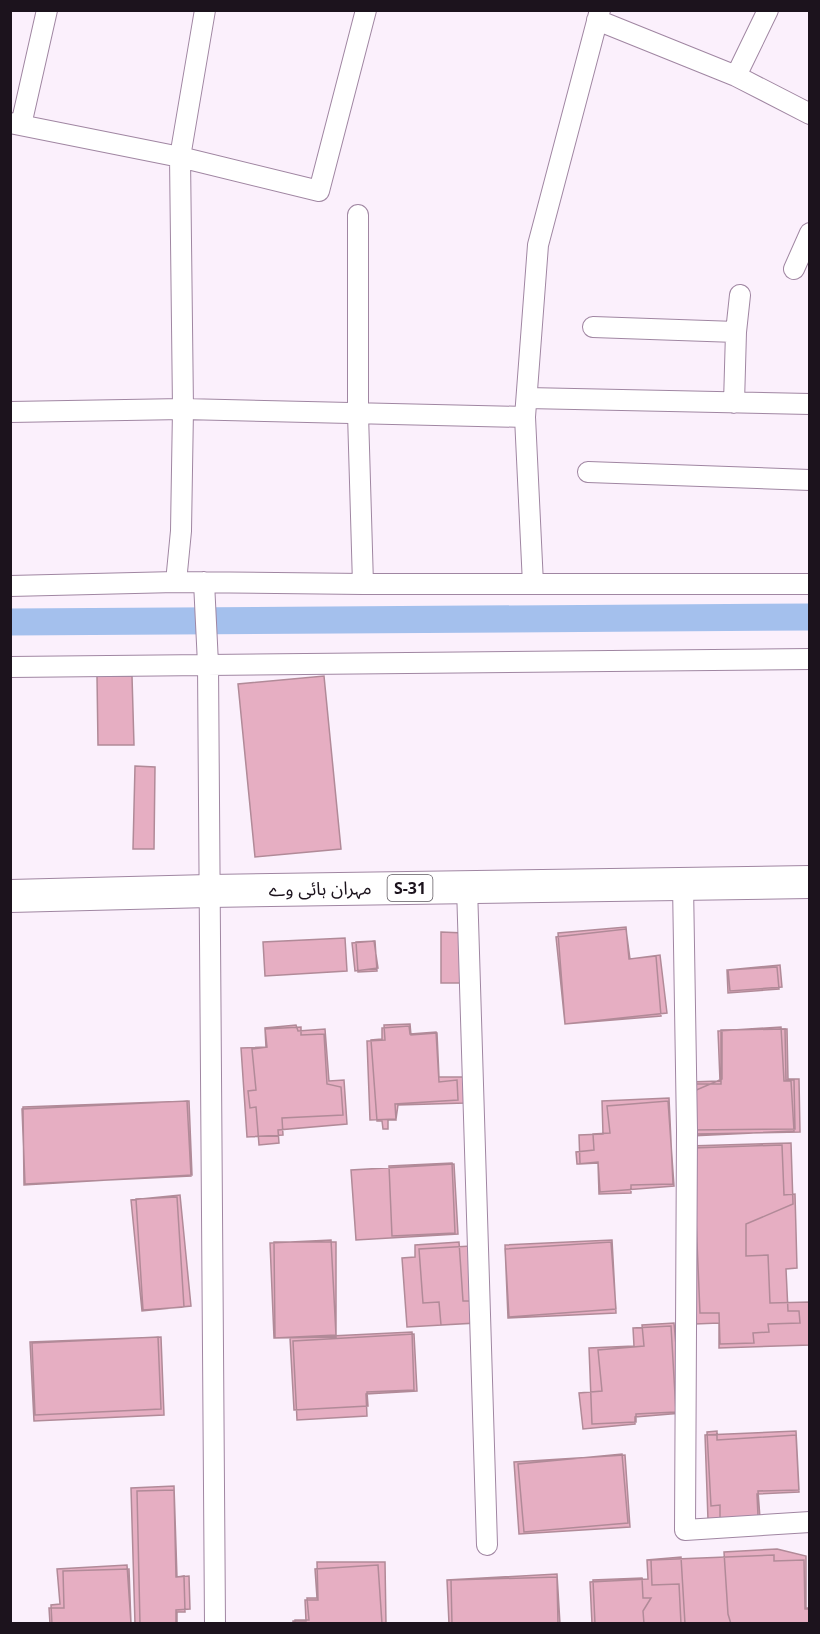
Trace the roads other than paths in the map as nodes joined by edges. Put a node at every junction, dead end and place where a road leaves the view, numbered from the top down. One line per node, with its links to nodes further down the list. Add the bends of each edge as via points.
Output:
1 (47, 10): 8 (street)
2 (205, 10): 9 (street)
3 (366, 10): 9 (street, via 319,191)
4 (768, 10): 6 (street)
5 (598, 16): 6 (street); 18 (street, via 538,245)
6 (736, 76): 7 (street)
7 (810, 114)
8 (16, 124): 9 (street)
9 (180, 157): 19 (street)
10 (358, 215): 21 (street)
11 (810, 233): 12 (street)
12 (794, 269)
13 (740, 295): 15 (street)
14 (593, 327): 15 (street)
15 (736, 332): 16 (street)
16 (734, 403): 17 (street); 18 (street)
17 (810, 404)
18 (526, 407): 21 (street); 26 (street)
19 (183, 409): 20 (street); 21 (street); 24 (street)
20 (10, 412)
21 (358, 414): 25 (street)
22 (588, 472): 23 (street)
23 (810, 480)
24 (176, 582): 28 (street); 29 (street)
25 (363, 584): 26 (street); 29 (street)
26 (533, 584): 27 (street)
27 (810, 584)
28 (10, 586)
29 (204, 589): 31 (street)
30 (810, 659): 31 (street)
31 (208, 664): 32 (street); 36 (street)
32 (10, 667)
33 (810, 882): 34 (main road, مہران ہائی وے / S-31)
34 (683, 884): 35 (main road, مہران ہائی وے / S-31); 38 (street, via 687,1130 685,1530)
35 (467, 887): 36 (main road, مہران ہائی وے / S-31); 39 (street)
36 (209, 891): 37 (main road, مہران ہائی وے / S-31); 40 (street)
37 (10, 896)
38 (810, 1522)
39 (487, 1545)
40 (215, 1623)

